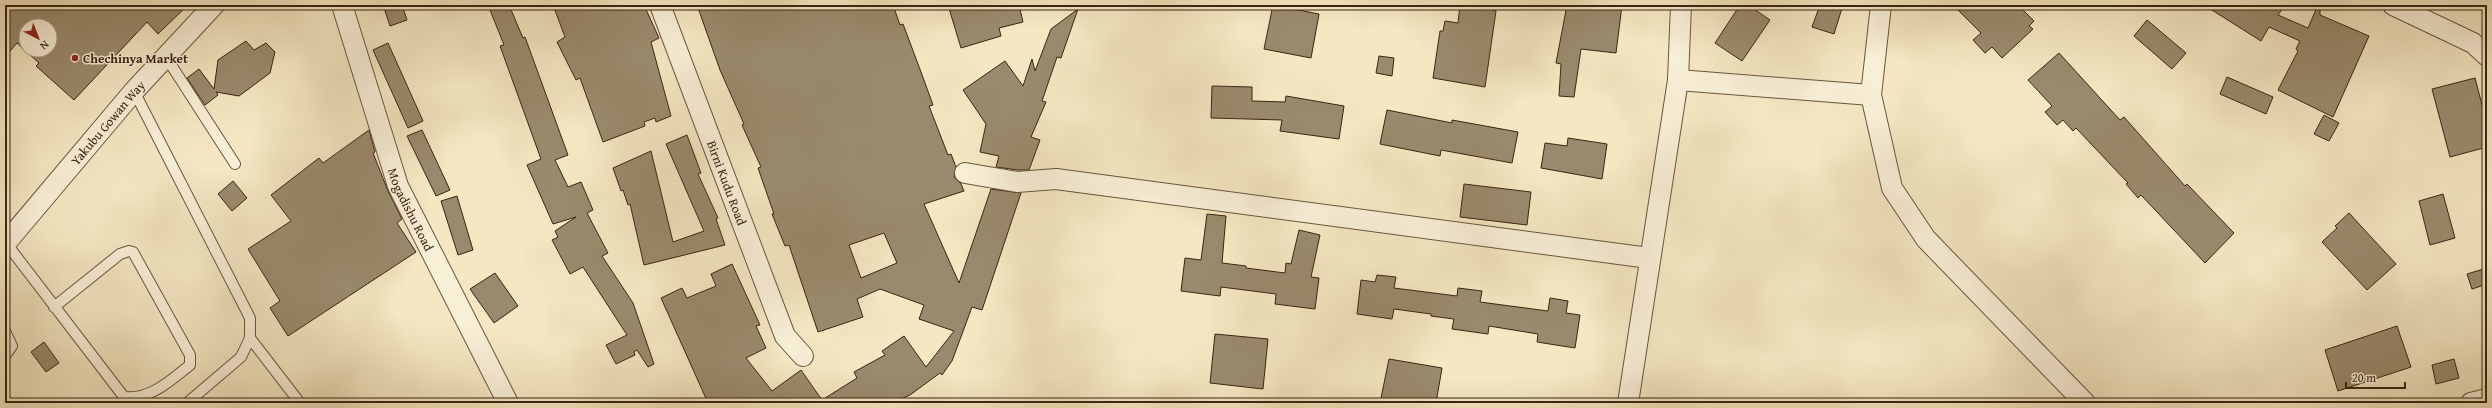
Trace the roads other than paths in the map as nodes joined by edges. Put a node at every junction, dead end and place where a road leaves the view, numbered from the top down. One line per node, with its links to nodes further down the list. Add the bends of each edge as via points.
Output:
1 (214, 5): 8 (street, Yakubu Gowan Way)
2 (342, 5): 24 (street, Mogadishu Road, via 398,186)
3 (660, 5): 20 (street, Birni Kudu Road, via 785,336)
4 (1681, 5): 9 (street)
5 (1881, 5): 11 (street)
6 (2393, 5): 7 (street, via 2473,42)
7 (2487, 56)
8 (166, 57): 10 (street, Yakubu Gowan Way); 12 (lane)
9 (1678, 80): 11 (street); 15 (street)
10 (134, 91): 14 (street, Yakubu Gowan Way); 18 (lane, via 250,318)
11 (1871, 95): 26 (street, via 1892,188 1926,239)
12 (235, 164)
13 (965, 173): 15 (street, via 1016,182 1056,179)
14 (5, 244): 16 (lane)
15 (1649, 258): 25 (street)
16 (54, 307): 16 (lane, via 124,397 138,399 168,383 190,365 190,355 133,252 120,254)
17 (5, 331): 19 (lane, via 12,346)
18 (250, 338): 22 (lane, via 241,357); 23 (lane)
19 (5, 356)
20 (803, 356)
21 (2487, 399): 27 (street)
22 (187, 403)
23 (300, 403)
24 (508, 403)
25 (1628, 403)
26 (2085, 403)
27 (2470, 403)

